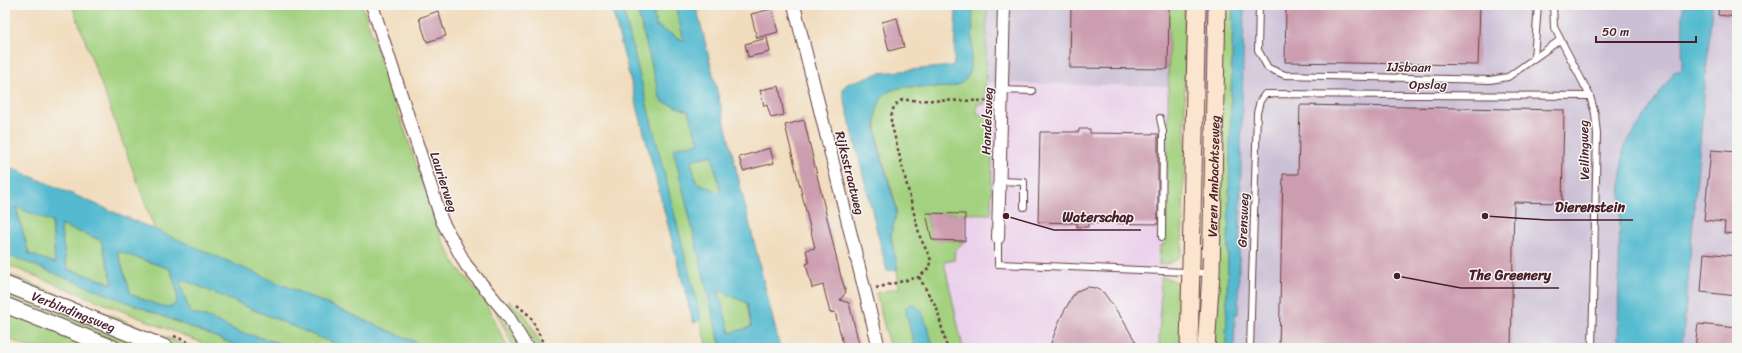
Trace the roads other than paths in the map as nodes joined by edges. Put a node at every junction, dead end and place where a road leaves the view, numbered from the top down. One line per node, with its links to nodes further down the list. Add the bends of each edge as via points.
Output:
1 (372, 5): 27 (street, Laurierweg, via 442,221 466,265 508,316)
2 (794, 5): 28 (street, Rijksstraatweg)
3 (1004, 5): 14 (street, Handelsweg)
4 (1197, 5): 21 (main road, Veren Ambachtseweg)
5 (1217, 5): 22 (main road, Veren Ambachtseweg)
6 (1259, 5): 11 (lane, IJsbaan, via 1258,50 1268,68 1285,74 1490,80 1508,77)
7 (1538, 5): 11 (lane)
8 (1559, 5): 9 (lane, Veilingweg)
9 (1553, 7): 10 (lane, Veilingweg, via 1554,27)
10 (1560, 40): 11 (lane, IJsbaan); 15 (lane, Veilingweg)
11 (1534, 58)
12 (1032, 91): 14 (lane)
13 (1265, 94): 15 (lane, Opslag); 31 (lane, Grensweg, via 1257,113)
14 (1002, 96): 17 (street, Handelsweg)
15 (1590, 96): 32 (lane, Veilingweg, via 1597,134)
16 (1160, 118): 19 (lane, via 1163,132)
17 (999, 181): 18 (lane, via 1024,182); 20 (street, Handelsweg)
18 (1024, 207)
19 (1162, 237)
20 (998, 238): 21 (lane, via 998,264)
21 (1191, 272): 22 (lane); 29 (main road, Veren Ambachtseweg)
22 (1211, 273): 30 (main road, Veren Ambachtseweg)
23 (5, 284): 26 (street, Verbindingsweg)
24 (5, 305): 25 (street, Verbindingsweg)
25 (112, 348)
26 (166, 348)
27 (527, 348)
28 (879, 348)
29 (1189, 348)
30 (1206, 348)
31 (1250, 348)
32 (1592, 348)

